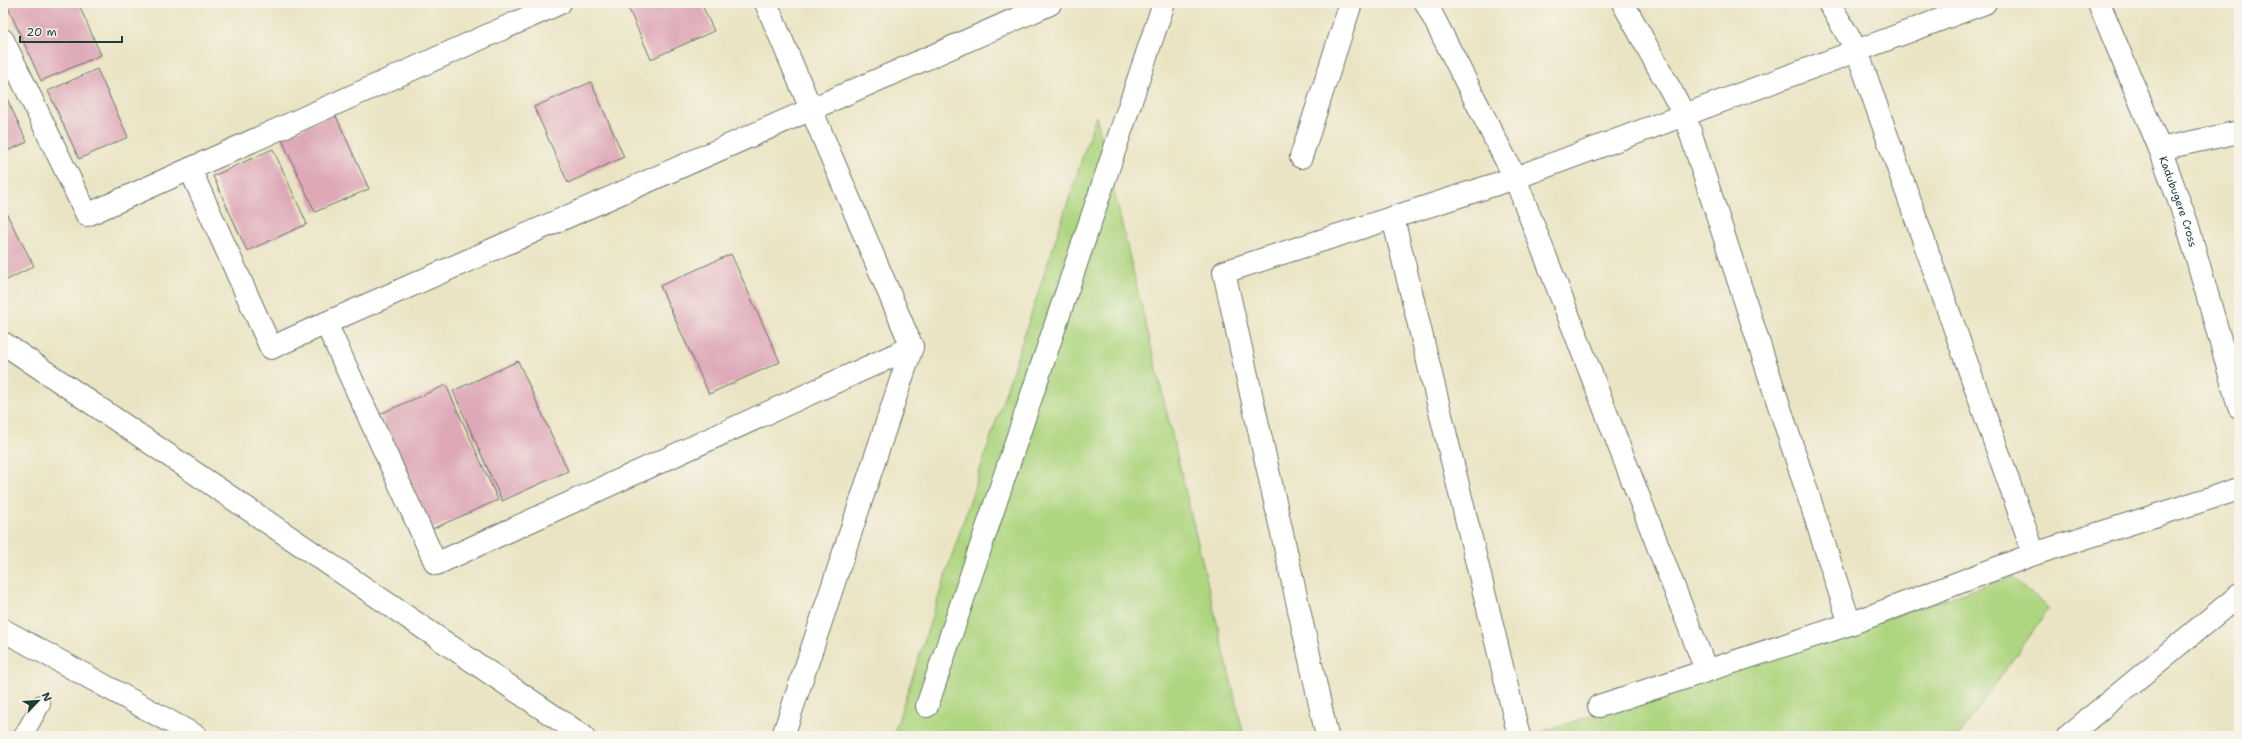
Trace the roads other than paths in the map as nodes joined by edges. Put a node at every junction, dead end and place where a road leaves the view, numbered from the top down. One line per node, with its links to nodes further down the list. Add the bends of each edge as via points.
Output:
1 (560, 3): 18 (street)
2 (766, 3): 13 (street)
3 (1164, 3): 32 (street)
4 (1351, 3): 17 (street)
5 (1426, 3): 19 (street)
6 (1623, 3): 14 (street)
7 (1828, 3): 12 (street)
8 (1985, 3): 12 (street)
9 (2099, 3): 16 (street, Kadubugere Cross)
10 (1050, 4): 13 (street)
11 (3, 40): 18 (street, via 86,215)
12 (1857, 51): 14 (street); 26 (street)
13 (811, 110): 21 (street); 23 (street)
14 (1685, 116): 19 (street); 28 (street)
15 (2239, 132): 16 (street)
16 (2160, 149): 24 (street, Kadubugere Cross, via 2187,223)
17 (1301, 157)
18 (190, 169): 21 (street, via 271,348)
19 (1515, 178): 20 (street); 30 (street)
20 (1393, 218): 38 (street, via 1224,272); 39 (street)
21 (326, 323): 23 (street, via 436,564)
22 (3, 344): 36 (street)
23 (912, 347): 37 (street)
24 (2238, 399)
25 (2239, 488): 26 (street)
26 (2034, 554): 28 (street)
27 (2239, 595): 40 (street)
28 (1850, 624): 30 (street)
29 (3, 630): 35 (street)
30 (1706, 670): 33 (street)
31 (41, 704): 34 (lane)
32 (927, 706)
33 (1599, 706)
34 (23, 736)
35 (196, 736)
36 (583, 736)
37 (783, 736)
38 (1327, 736)
39 (1519, 736)
40 (2068, 736)

